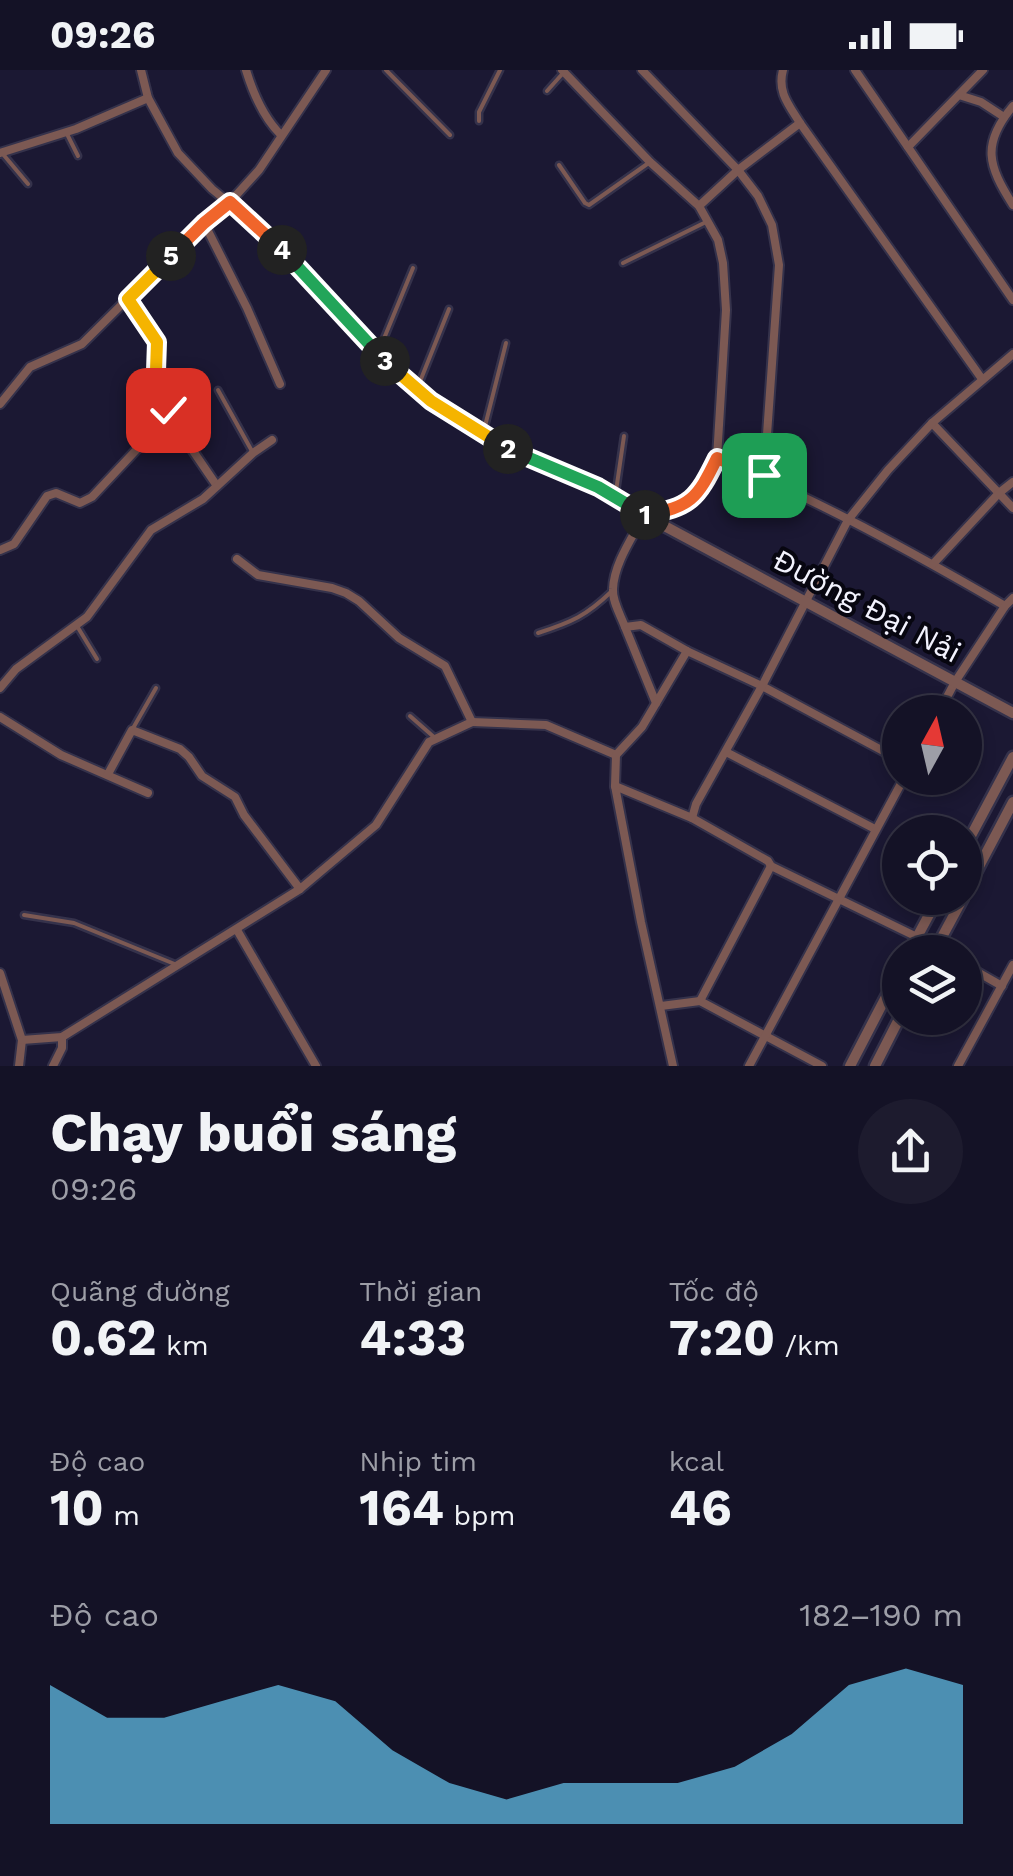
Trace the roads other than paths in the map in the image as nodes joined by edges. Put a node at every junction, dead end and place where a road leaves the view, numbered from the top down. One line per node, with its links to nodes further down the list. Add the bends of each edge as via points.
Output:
1 (141, 70): 13 (street)
2 (246, 70): 20 (street)
3 (326, 70): 20 (street)
4 (386, 70): 19 (lane)
5 (500, 70): 16 (lane)
6 (642, 70): 26 (street)
7 (783, 70): 17 (street, via 781,92)
8 (856, 70): 21 (street)
9 (983, 70): 12 (street)
10 (563, 71): 11 (lane); 24 (street)
11 (547, 90)
12 (959, 95): 15 (street); 21 (street)
13 (148, 98): 18 (street); 28 (street, via 178,153)
14 (1013, 106): 15 (street)
15 (1004, 117): 29 (street, via 990,152)
16 (479, 122)
17 (800, 123): 26 (street); 41 (street)
18 (66, 132): 22 (street); 23 (lane)
19 (450, 134)
20 (281, 135): 28 (street)
21 (908, 146): 36 (street)
22 (1, 153): 27 (lane)
23 (78, 156)
24 (650, 162): 25 (lane, via 590,205); 30 (street)
25 (559, 165)
26 (738, 170): 30 (street); 53 (street, via 772,225 779,265)
27 (28, 184)
28 (230, 202): 32 (street); 39 (street)
29 (1013, 204)
30 (699, 206): 31 (street)
31 (708, 221): 33 (lane); 52 (street, via 724,263 726,310)
32 (204, 223): 35 (street); 42 (street)
33 (622, 263)
34 (413, 268): 39 (lane)
35 (128, 299): 45 (street, via 82,344 30,367); 46 (street, via 157,342 156,371)
36 (1013, 300)
37 (450, 309): 44 (lane)
38 (506, 343): 48 (lane)
39 (378, 352): 44 (street)
40 (1013, 354): 41 (street)
41 (982, 378): 47 (street)
42 (280, 384)
43 (218, 390): 51 (lane)
44 (417, 390): 48 (street)
45 (0, 404)
46 (170, 414): 55 (street); 61 (street, via 92,497 80,504 56,493 47,496 14,544)
47 (932, 424): 56 (street); 60 (street)
48 (483, 434): 57 (street)
49 (624, 436): 57 (lane)
50 (272, 440): 51 (street)
51 (253, 453): 55 (street)
52 (717, 458): 53 (street); 59 (street, via 692,499)
53 (764, 478): 60 (street)
54 (1013, 482): 56 (street)
55 (217, 486): 68 (street, via 151,530)
56 (999, 492): 58 (street); 63 (street)
57 (615, 498): 59 (street)
58 (1013, 508)
59 (644, 515): 64 (street); 66 (street, Đường Đại Nải)
60 (848, 520): 63 (street); 66 (street)
61 (0, 550)
62 (236, 558): 82 (street, via 258,575 332,588 359,601 399,638 446,666)
63 (933, 564): 67 (street)
64 (612, 592): 69 (street); 70 (lane, via 577,620)
65 (1013, 598): 67 (street)
66 (804, 602): 73 (street, Đường Đại Nải); 74 (street)
67 (1005, 606): 73 (street)
68 (77, 626): 72 (lane); 75 (street, via 16,668)
69 (625, 627): 71 (street, via 641,625); 78 (street)
70 (538, 632)
71 (687, 651): 74 (street); 78 (street)
72 (98, 659)
73 (955, 682): 77 (street); 79 (street, Đường Đại Nải)
74 (762, 686): 85 (street); 86 (street)
75 (0, 688)
76 (156, 688): 83 (lane)
77 (948, 695)
78 (656, 703): 87 (street)
79 (1013, 713)
80 (410, 716): 84 (lane)
81 (0, 717): 89 (street, via 61,755)
82 (472, 722): 84 (street); 87 (street, via 546,726)
83 (132, 730): 89 (street); 99 (street, via 180,749 202,776 238,800)
84 (435, 738): 99 (street, via 376,825)
85 (882, 750)
86 (726, 752): 95 (street); 96 (street)
87 (616, 755): 90 (street)
88 (1013, 757): 94 (street)
89 (108, 774): 91 (street)
90 (616, 786): 95 (street); 111 (street)
91 (148, 793)
92 (895, 795): 96 (street)
93 (1013, 802): 97 (street)
94 (982, 815)
95 (692, 818): 98 (street)
96 (876, 829): 100 (street)
97 (982, 861)
98 (772, 866): 100 (street); 109 (street)
99 (300, 889): 102 (street)
100 (838, 898): 103 (street); 112 (street)
101 (24, 915): 104 (lane, via 74,922)
102 (237, 930): 104 (street); 118 (street)
103 (913, 935)
104 (176, 965): 114 (street)
105 (1013, 965): 108 (street)
106 (0, 973): 115 (street)
107 (982, 975): 108 (street)
108 (1002, 986): 124 (street)
109 (700, 1000): 111 (street); 112 (street)
110 (882, 1005): 122 (street)
111 (661, 1006): 119 (street)
112 (766, 1035): 120 (street); 121 (street)
113 (891, 1035): 123 (street)
114 (62, 1037): 115 (street); 117 (street)
115 (22, 1040): 116 (street)
116 (19, 1066)
117 (54, 1066)
118 (316, 1066)
119 (673, 1066)
120 (749, 1066)
121 (822, 1066)
122 (850, 1066)
123 (875, 1066)
124 (958, 1066)

